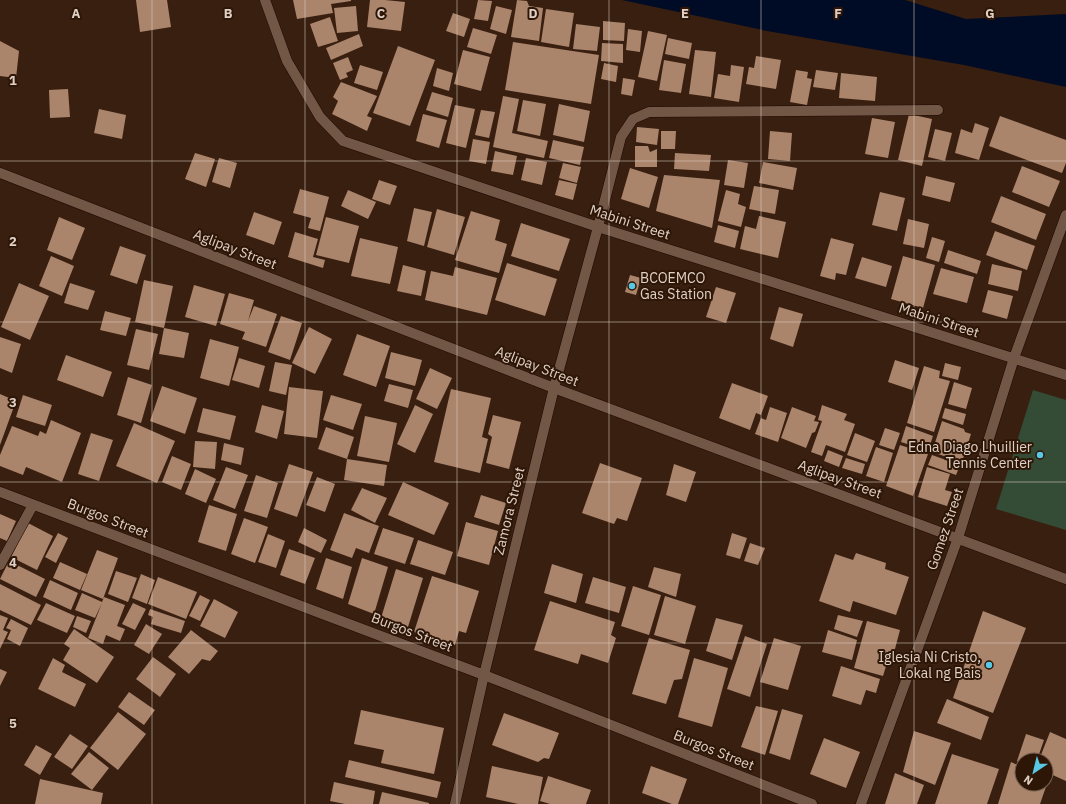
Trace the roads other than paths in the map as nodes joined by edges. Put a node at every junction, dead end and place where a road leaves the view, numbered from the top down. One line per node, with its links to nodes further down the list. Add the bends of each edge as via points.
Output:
1 (265, 0): 5 (street, Mabini Street, via 287,61 320,117 343,141)
2 (938, 110): 5 (street, Zamora Street, via 649,112 633,119 621,137)
3 (0, 173): 8 (street, Aglipay Street)
4 (1066, 215): 6 (street, Gomez Street)
5 (598, 227): 6 (street, Mabini Street); 8 (street, Zamora Street)
6 (1014, 358): 7 (street, Mabini Street); 11 (street, Gomez Street)
7 (1066, 375)
8 (554, 388): 11 (street, Aglipay Street); 14 (street, Zamora Street)
9 (0, 492): 10 (street, Burgos Street)
10 (33, 505): 12 (street); 14 (street, Burgos Street)
11 (958, 538): 13 (street, Aglipay Street); 17 (street, Gomez Street)
12 (0, 565)
13 (1066, 579)
14 (484, 675): 15 (street, Zamora Street); 16 (street, Burgos Street)
15 (455, 804)
16 (812, 804)
17 (861, 804)

